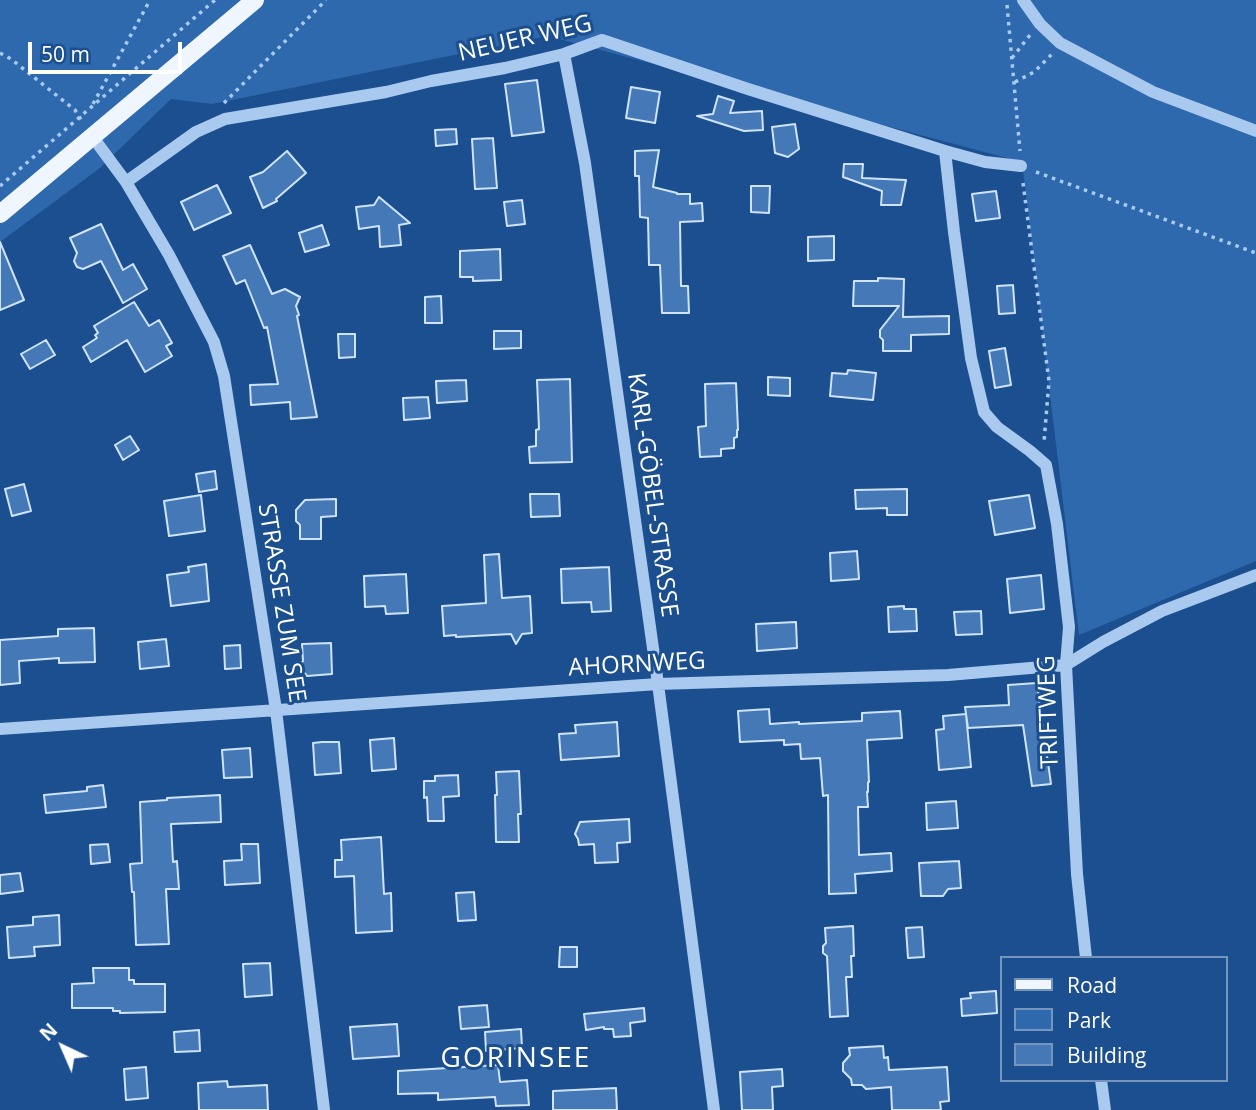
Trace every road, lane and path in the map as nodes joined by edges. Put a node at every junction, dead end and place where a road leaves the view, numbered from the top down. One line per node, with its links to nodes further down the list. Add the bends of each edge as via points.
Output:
1 (150, 0): 14 (path)
2 (215, 0): 14 (path)
3 (256, 0): 17 (main road)
4 (326, 0): 13 (path)
5 (1007, 0): 11 (path)
6 (1023, 0): 7 (street)
7 (1040, 24): 8 (street); 11 (path)
8 (1060, 43): 12 (path, via 1034,72); 16 (street, via 1153,92)
9 (0, 53): 15 (path, via 75,110)
10 (564, 54): 18 (street, NEUER WEG, via 602,40); 20 (street, NEUER WEG, via 386,92 225,119 196,132); 27 (street, KARL-GÖBEL-STRASSE, via 585,163)
11 (1012, 58): 12 (path)
12 (1015, 82): 19 (path)
13 (224, 104)
14 (92, 106): 15 (path)
15 (78, 117): 17 (path); 21 (path)
16 (1256, 131)
17 (92, 136): 20 (street, STRASSE ZUM SEE); 22 (main road)
18 (945, 151): 19 (street, NEUER WEG); 24 (street, via 971,358 984,412)
19 (1021, 166): 23 (path); 24 (path, via 1049,381)
20 (126, 182): 28 (street, STRASSE ZUM SEE, via 215,342)
21 (0, 186)
22 (0, 214)
23 (1256, 253)
24 (1046, 466): 26 (street, TRIFTWEG, via 1067,605)
25 (1256, 575): 26 (street, AHORNWEG, via 1162,611)
26 (1066, 665): 27 (street, AHORNWEG, via 948,675); 30 (street, TRIFTWEG)
27 (658, 684): 28 (street, AHORNWEG); 33 (street, KARL-GÖBEL-STRASSE)
28 (276, 710): 29 (street, AHORNWEG); 32 (street, STRASSE ZUM SEE)
29 (0, 729)
30 (1086, 956)
31 (1101, 1082): 34 (street)
32 (324, 1110)
33 (714, 1110)
34 (1105, 1110)

